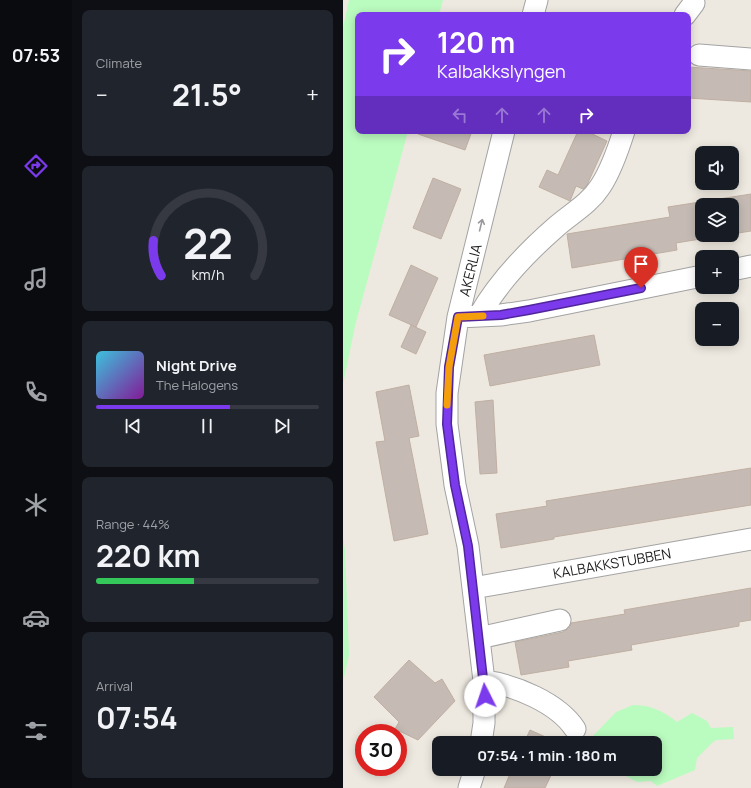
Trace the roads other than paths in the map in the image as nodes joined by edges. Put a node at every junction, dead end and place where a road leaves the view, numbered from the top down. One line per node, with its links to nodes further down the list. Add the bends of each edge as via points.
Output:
1 (537, 0): 2 (street)
2 (534, 12)
3 (699, 55): 4 (street)
4 (751, 59)
5 (503, 134): 11 (street, AKERLIA, one-way to 5)
6 (623, 134): 10 (street, via 600,187 588,202 538,243 499,284)
7 (751, 266): 8 (street)
8 (739, 269)
9 (695, 277): 10 (street, via 529,310)
10 (479, 316): 11 (street)
11 (458, 317): 13 (street, AKERLIA, via 449,367 447,424)
12 (751, 539): 13 (street, KALBAKKSTUBBEN)
13 (473, 588): 15 (street, AKERLIA)
14 (560, 620): 15 (street)
15 (479, 638): 16 (street, AKERLIA)
16 (484, 681): 17 (street, via 515,688 555,709 568,719); 18 (street, AKERLIA)
17 (575, 729)
18 (482, 736)
19 (473, 776): 20 (street)
20 (469, 788)

